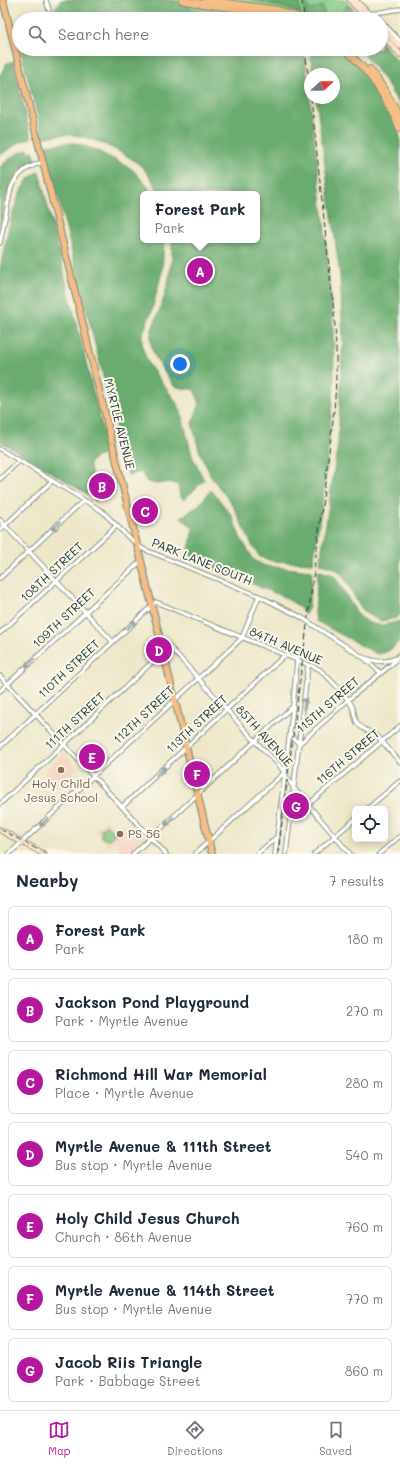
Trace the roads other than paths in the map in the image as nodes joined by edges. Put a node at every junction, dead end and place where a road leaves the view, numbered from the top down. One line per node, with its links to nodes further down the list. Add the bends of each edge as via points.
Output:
1 (3, 0): 16 (main road, MYRTLE AVENUE)
2 (46, 0): 8 (street)
3 (182, 0): 9 (highway)
4 (205, 0): 10 (highway)
5 (350, 0): 11 (main road)
6 (355, 0): 12 (main road)
7 (400, 8): 13 (street)
8 (49, 10)
9 (264, 12)
10 (283, 12)
11 (365, 12)
12 (366, 12)
13 (385, 12)
14 (388, 28): 18 (street)
15 (388, 34): 19 (main road)
16 (12, 36)
17 (388, 41): 20 (main road)
18 (400, 41)
19 (400, 46)
20 (400, 54)
21 (17, 56): 26 (main road, MYRTLE AVENUE)
22 (351, 56): 25 (highway, via 366,70 383,94)
23 (358, 56): 24 (highway, via 381,83)
24 (400, 119)
25 (400, 129)
26 (43, 162): 27 (street, via 32,165 20,173 13,183); 37 (main road, MYRTLE AVENUE)
27 (0, 243)
28 (0, 449): 29 (street, PARK LANE SOUTH)
29 (19, 461): 30 (street); 31 (street, PARK LANE SOUTH)
30 (0, 479)
31 (52, 481): 32 (street, PARK LANE SOUTH); 35 (street)
32 (84, 500): 34 (street, PARK LANE SOUTH, via 102,511); 38 (street, one-way to 38)
33 (0, 520): 35 (street)
34 (117, 525): 37 (street, PARK LANE SOUTH); 41 (street, 108TH STREET)
35 (5, 526): 36 (street); 38 (street)
36 (0, 530)
37 (137, 544): 39 (main road, MYRTLE AVENUE); 42 (street, PARK LANE SOUTH, via 143,549)
38 (29, 551): 40 (street); 41 (street)
39 (141, 561): 43 (main road, MYRTLE AVENUE); 44 (street, 109TH STREET)
40 (0, 578)
41 (56, 581): 44 (street); 45 (street, 108TH STREET)
42 (259, 596): 47 (street, 112TH STREET); 53 (street, PARK LANE SOUTH, bridge, via 301,617)
43 (152, 606): 46 (main road, MYRTLE AVENUE); 47 (street, 84TH AVENUE, via 156,602); 48 (street, 110TH STREET, one-way to 43)
44 (85, 612): 48 (street); 60 (street, 109TH STREET, one-way to 60)
45 (0, 633)
46 (160, 636): 49 (main road, MYRTLE AVENUE); 50 (street, 85TH AVENUE)
47 (242, 638): 52 (street, 84TH AVENUE); 59 (street, 112TH STREET)
48 (113, 642): 66 (street, 110TH STREET)
49 (164, 652): 50 (street); 62 (main road, MYRTLE AVENUE); 72 (street, 111TH STREET)
50 (175, 652): 59 (street, 85TH AVENUE)
51 (400, 654): 54 (street)
52 (285, 655): 55 (street, 84TH AVENUE); 65 (street, 113TH STREET)
53 (364, 658): 54 (street, PARK LANE SOUTH, via 387,662); 57 (street, PARK LANE SOUTH)
54 (397, 658): 57 (street)
55 (297, 660): 56 (street, 84TH AVENUE); 64 (street)
56 (308, 665): 63 (street, 84TH AVENUE, via 319,669 327,676); 71 (street, one-way to 56)
57 (381, 672): 63 (street, 115TH STREET)
58 (0, 676): 60 (street)
59 (199, 678): 62 (street, 112TH STREET); 65 (street, 85TH AVENUE)
60 (8, 684): 61 (street, 109TH STREET); 66 (street)
61 (0, 691)
62 (175, 700): 74 (main road, MYRTLE AVENUE); 77 (street, 112TH STREET)
63 (348, 700): 70 (street, 84TH AVENUE, via 357,723); 71 (street, 115TH STREET)
64 (293, 706): 68 (street); 69 (street)
65 (227, 709): 69 (street, 85TH AVENUE); 74 (street, 113TH STREET)
66 (36, 714): 72 (street); 73 (street, 110TH STREET)
67 (400, 726): 70 (street, 116TH STREET)
68 (290, 734): 71 (street, 115TH STREET); 76 (street)
69 (255, 741): 76 (street, 85TH AVENUE); 80 (street)
70 (382, 741): 75 (street, 84TH AVENUE); 82 (street, 116TH STREET)
71 (299, 744): 79 (street)
72 (64, 745): 77 (street); 81 (street, 111TH STREET)
73 (0, 747)
74 (186, 748): 80 (main road, MYRTLE AVENUE); 84 (street, 113TH STREET, one-way to 74)
75 (400, 762)
76 (284, 773): 79 (street, 85TH AVENUE); 88 (street); 92 (street)
77 (93, 776): 84 (street); 93 (street, 112TH STREET, one-way to 93)
78 (400, 781): 83 (street)
79 (293, 787): 82 (street, 85TH AVENUE); 85 (street)
80 (198, 794): 91 (street, one-way to 91); 92 (main road, MYRTLE AVENUE)
81 (0, 804)
82 (308, 804): 85 (street, 116TH STREET); 89 (street, 85TH AVENUE)
83 (370, 806)
84 (122, 807): 91 (street)
85 (290, 820): 102 (street)
86 (352, 822): 89 (street)
87 (0, 830): 93 (main road)
88 (278, 836): 100 (street); 101 (street)
89 (335, 836): 103 (street); 104 (street, 85TH AVENUE)
90 (400, 836): 105 (street)
91 (151, 838): 96 (street); 97 (street)
92 (209, 841): 98 (street); 99 (main road, MYRTLE AVENUE)
93 (22, 842): 94 (street, 112TH STREET); 95 (main road)
94 (9, 854)
95 (44, 854)
96 (133, 854)
97 (166, 854)
98 (195, 854)
99 (212, 854)
100 (257, 854)
101 (275, 854)
102 (286, 854)
103 (314, 854)
104 (350, 854)
105 (379, 854)

